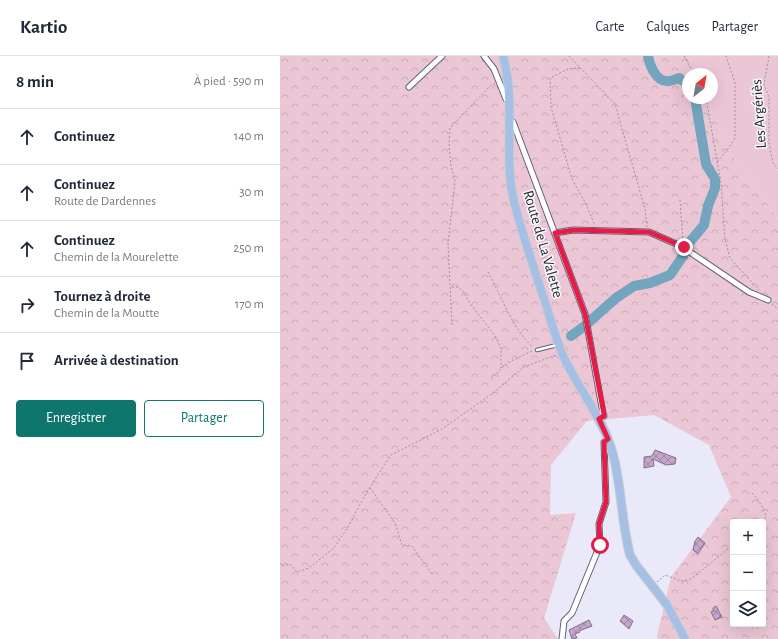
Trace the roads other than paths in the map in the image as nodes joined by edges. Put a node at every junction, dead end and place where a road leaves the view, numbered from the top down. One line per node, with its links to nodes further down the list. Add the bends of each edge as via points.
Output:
1 (442, 56): 4 (street)
2 (484, 56): 5 (street, via 494,69 506,99)
3 (503, 56): 5 (main road, Route de La Valette, via 508,74)
4 (409, 87)
5 (510, 99): 6 (main road, Route de La Valette)
6 (510, 121): 7 (street, via 513,122); 9 (main road, Route de La Valette, via 510,178 514,204)
7 (555, 233): 8 (street, via 574,230 649,232 684,247 749,292); 11 (street, via 585,314 604,414)
8 (768, 300)
9 (560, 348): 10 (lane); 11 (main road, Route de La Valette)
10 (537, 350)
11 (599, 419): 12 (main road, Route de La Valette)
12 (608, 439): 13 (street, via 604,442 606,502 599,524 600,545 574,608 564,622); 14 (main road, Route de La Valette, via 615,462 630,554 667,605)
13 (562, 639)
14 (685, 639)

